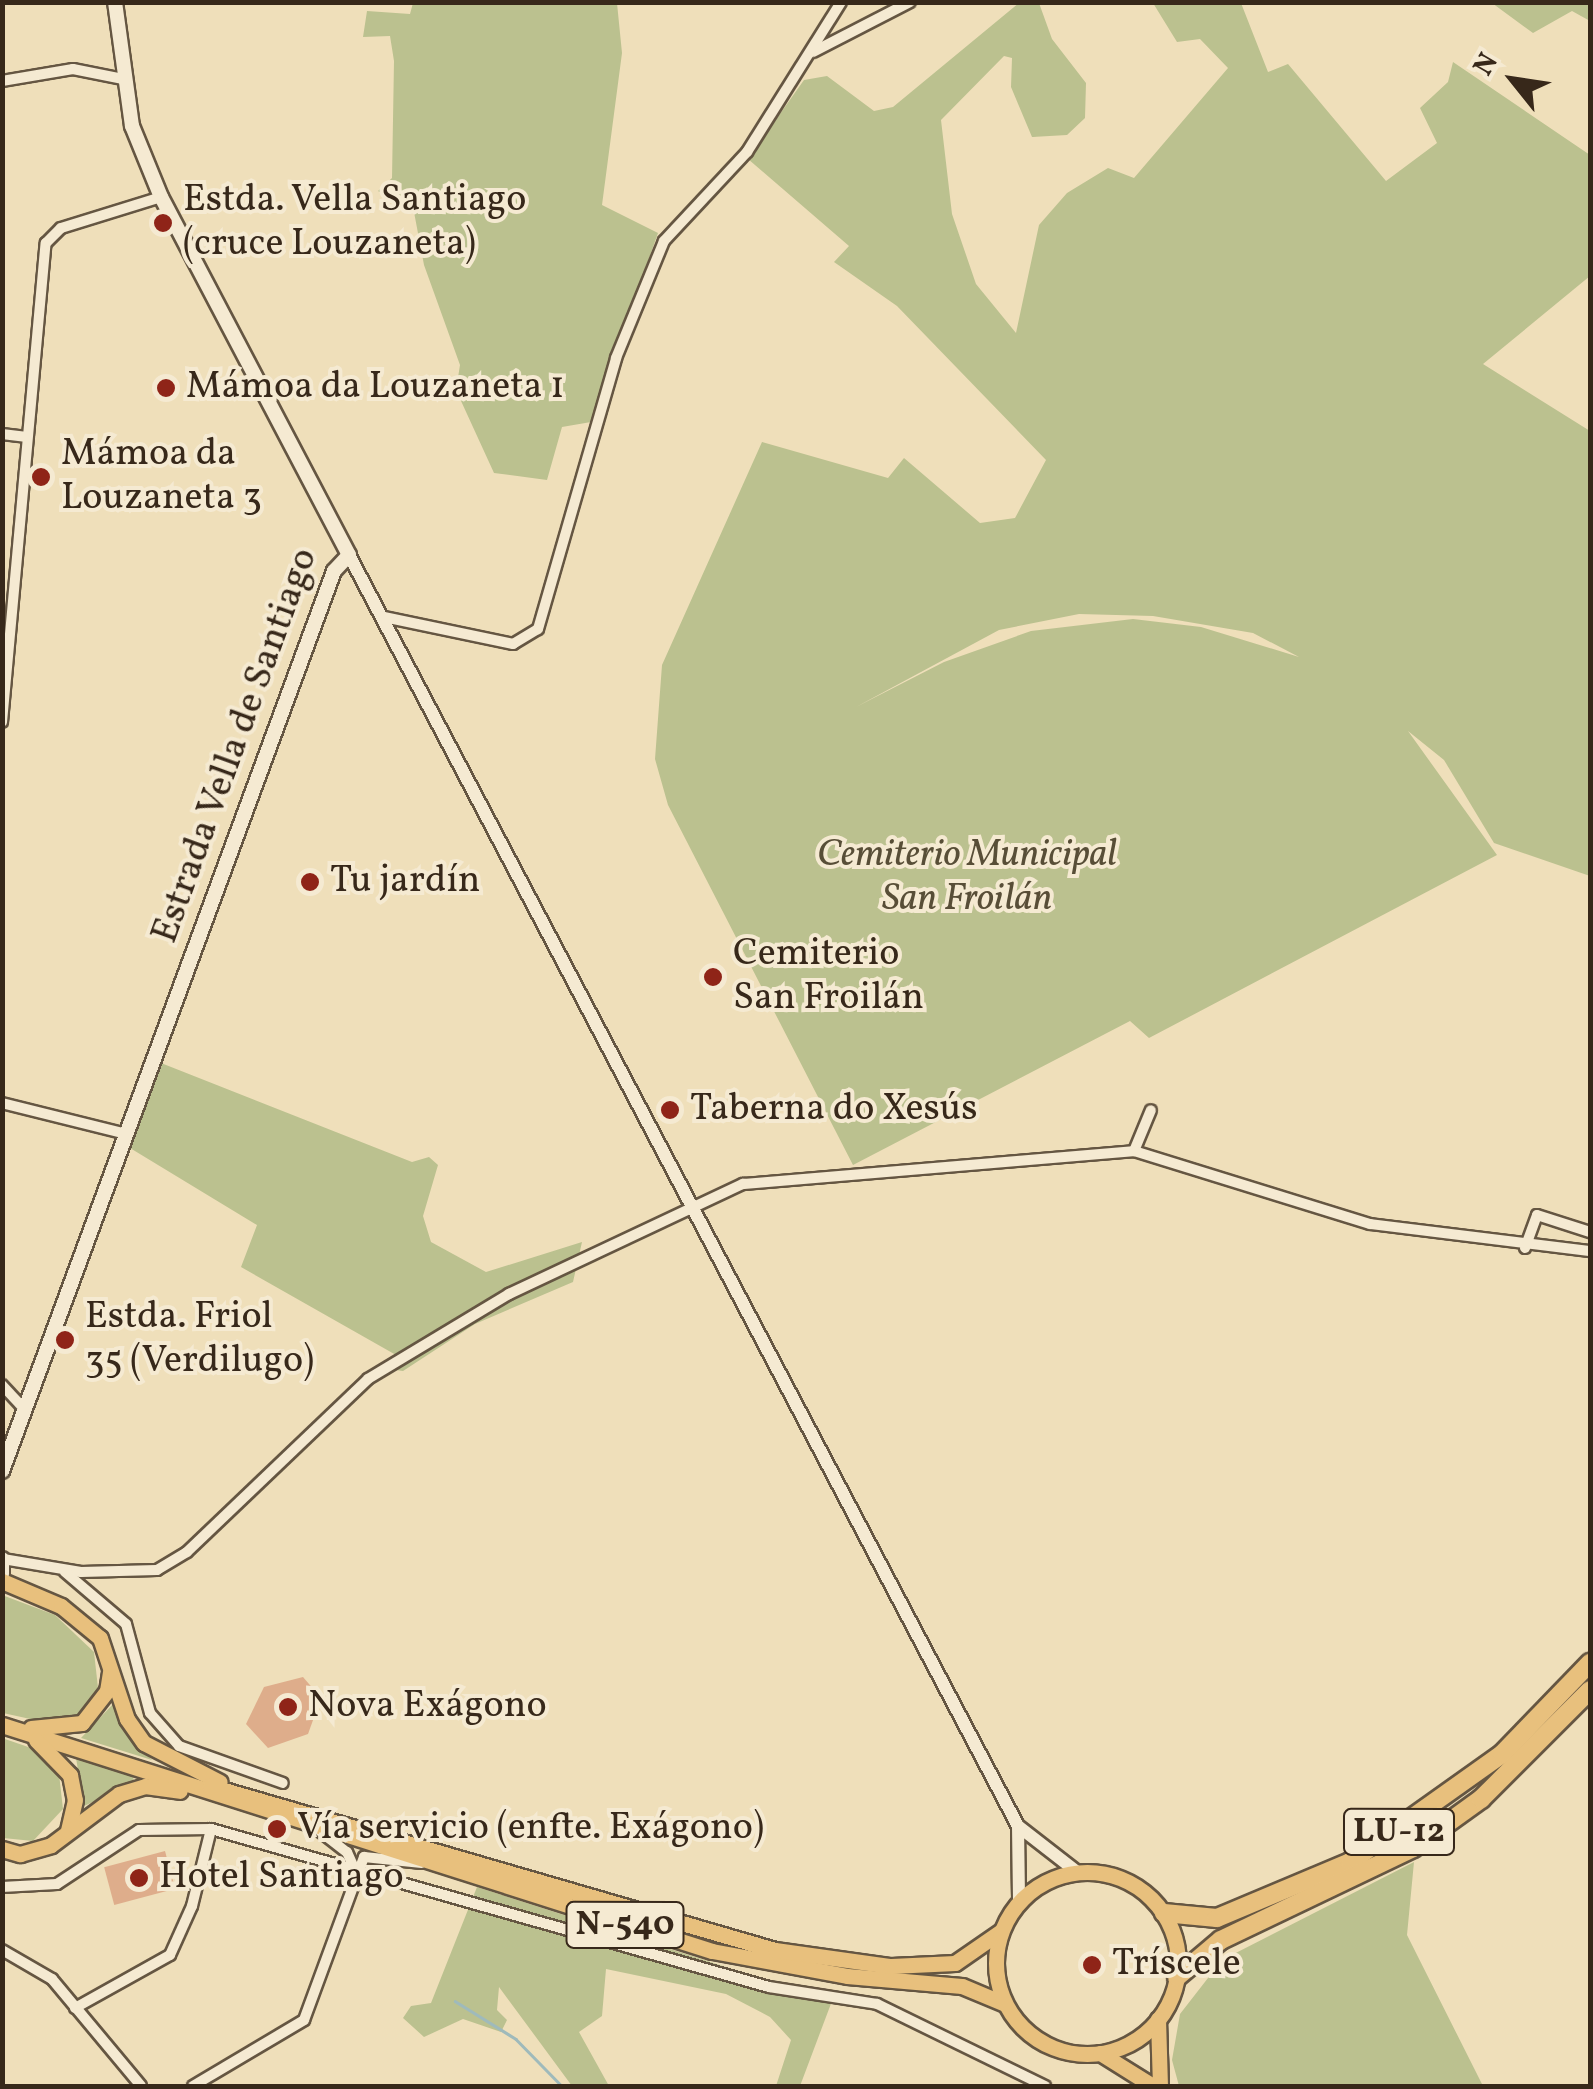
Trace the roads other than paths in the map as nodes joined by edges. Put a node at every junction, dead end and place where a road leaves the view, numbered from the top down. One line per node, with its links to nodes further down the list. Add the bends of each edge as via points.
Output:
1 (115, 2): 5 (main road, Estrada Vella de Santiago)
2 (842, 2): 4 (street)
3 (910, 2): 4 (street)
4 (813, 52): 11 (street, via 747,152 664,242 616,358 538,629 513,644)
5 (122, 79): 6 (street, via 74,69); 7 (main road, Estrada Vella de Santiago)
6 (2, 81)
7 (162, 197): 9 (street, via 48,236); 10 (main road, Estrada Vella de Santiago)
8 (2, 434): 9 (street)
9 (25, 438): 12 (street)
10 (349, 555): 11 (street); 15 (main road, Estrada Vella de Santiago, via 334,571)
11 (384, 617): 17 (street)
12 (2, 722)
13 (2, 1103): 15 (street)
14 (1152, 1110): 16 (street)
15 (126, 1134): 22 (main road, Estrada Vella de Santiago)
16 (1134, 1151): 17 (street, via 826,1174 743,1184); 19 (street, via 1353,1220)
17 (694, 1204): 25 (street, via 509,1294 368,1379 187,1552 137,1573); 34 (street)
18 (1590, 1232): 19 (street, via 1538,1215)
19 (1525, 1248): 20 (street)
20 (1590, 1251)
21 (2, 1384): 22 (street)
22 (24, 1409): 23 (main road, Estrada Vella de Santiago)
23 (2, 1471)
24 (2, 1559): 25 (street); 26 (main road)
25 (64, 1571): 32 (street, via 126,1624 150,1713 179,1746)
26 (2, 1577): 27 (highway, via 61,1606 100,1638)
27 (112, 1663): 30 (highway, via 107,1691 82,1723); 33 (highway, via 127,1719 144,1742)
28 (1590, 1663): 44 (highway, LU-12, via 1502,1754 1350,1862 1217,1918)
29 (1590, 1690): 47 (highway, LU-12, via 1481,1799 1413,1848 1222,1940)
30 (6, 1726): 31 (highway, N-540)
31 (27, 1733): 33 (highway, N-540); 36 (highway, via 70,1775 76,1800)
32 (283, 1783)
33 (254, 1803): 36 (highway, via 145,1786 94,1808); 37 (highway, N-540); 45 (highway, N-540, via 776,1950 891,1966 955,1962)
34 (1018, 1826): 40 (street); 43 (street)
35 (211, 1829): 41 (street); 42 (street, via 140,1830 57,1884); 49 (street, via 192,1906 170,1955)
36 (68, 1830): 38 (highway, via 34,1852)
37 (321, 1832): 39 (highway, N-540); 41 (street, via 346,1852)
38 (2, 1849)
39 (423, 1863): 41 (street, via 364,1857); 48 (highway, N-540, via 739,1958 962,1986)
40 (1077, 1872): 43 (highway, N-540); 44 (highway, via 1126,1880)
41 (357, 1874): 53 (street, via 304,2020); 54 (street, via 769,1987 878,2004)
42 (2, 1887)
43 (1019, 1902): 45 (highway, N-540)
44 (1164, 1913): 47 (highway)
45 (1001, 1930): 48 (highway, via 996,1955)
46 (2, 1950): 49 (street, via 42,1971)
47 (1177, 1977): 50 (highway, N-540)
48 (1005, 2004): 51 (highway, N-540, via 1045,2044)
49 (75, 2008): 52 (street)
50 (1158, 2019): 51 (highway); 55 (highway, N-540)
51 (1100, 2053): 55 (highway, N-540)
52 (141, 2086)
53 (193, 2086)
54 (1045, 2086)
55 (1157, 2086)

